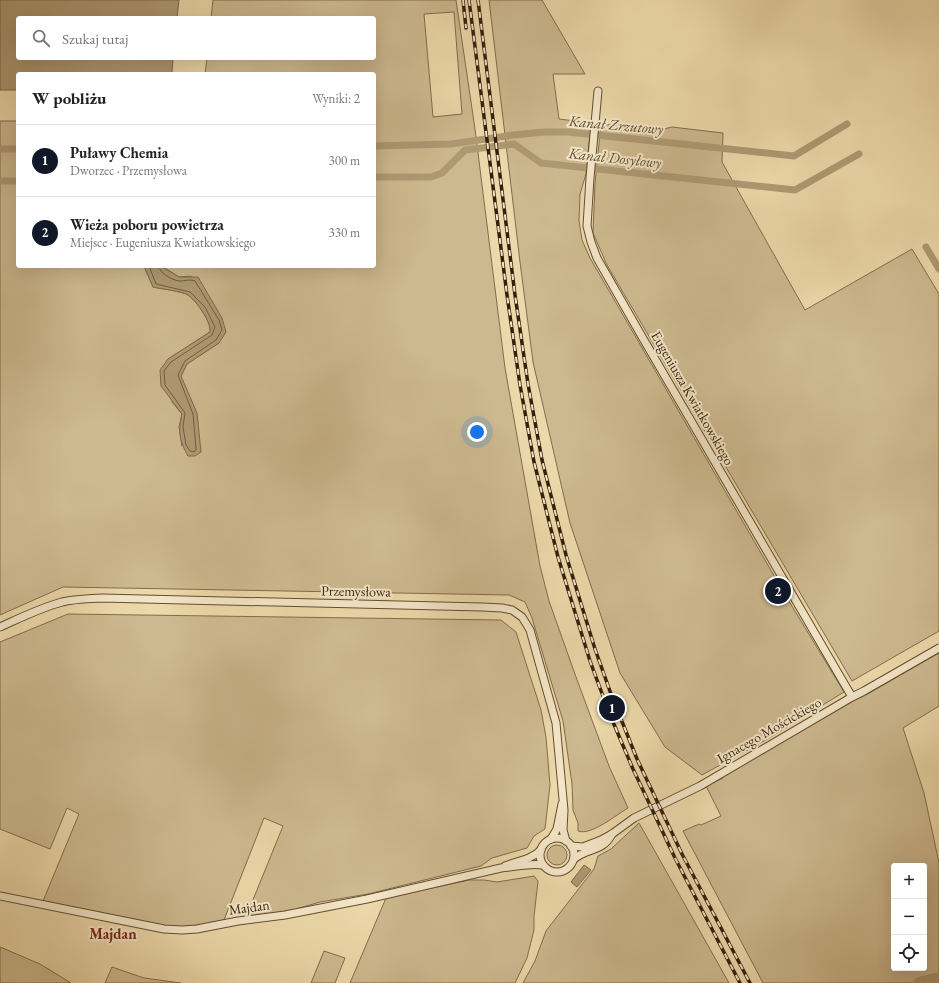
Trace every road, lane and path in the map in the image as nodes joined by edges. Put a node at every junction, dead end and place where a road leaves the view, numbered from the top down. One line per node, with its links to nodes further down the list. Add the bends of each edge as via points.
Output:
1 (598, 91): 4 (street, Eugeniusza Kwiatkowskiego, via 587,226 597,258)
2 (0, 627): 5 (street, Przemysłowa, via 42,608 81,599 466,606 512,610 522,617 530,630 553,708)
3 (939, 648): 4 (street, Ignacego Mościckiego)
4 (852, 697): 6 (street, Ignacego Mościckiego, via 700,786 634,818)
5 (563, 802): 7 (street, Przemysłowa, via 557,829); 8 (street, Przemysłowa, via 563,830)
6 (612, 834): 8 (street, Ignacego Mościckiego, via 584,846); 10 (street, Ignacego Mościckiego, via 604,845)
7 (551, 839): 8 (street, via 559,838); 9 (street)
8 (568, 843): 10 (street, via 574,852)
9 (541, 850): 11 (street, via 540,858); 12 (street, Majdan, via 530,858)
10 (574, 859): 11 (street, via 570,867 559,872 551,871)
11 (543, 865): 12 (street, Majdan)
12 (501, 868): 13 (street, Majdan, via 293,914 182,930 164,929)
13 (0, 896)

